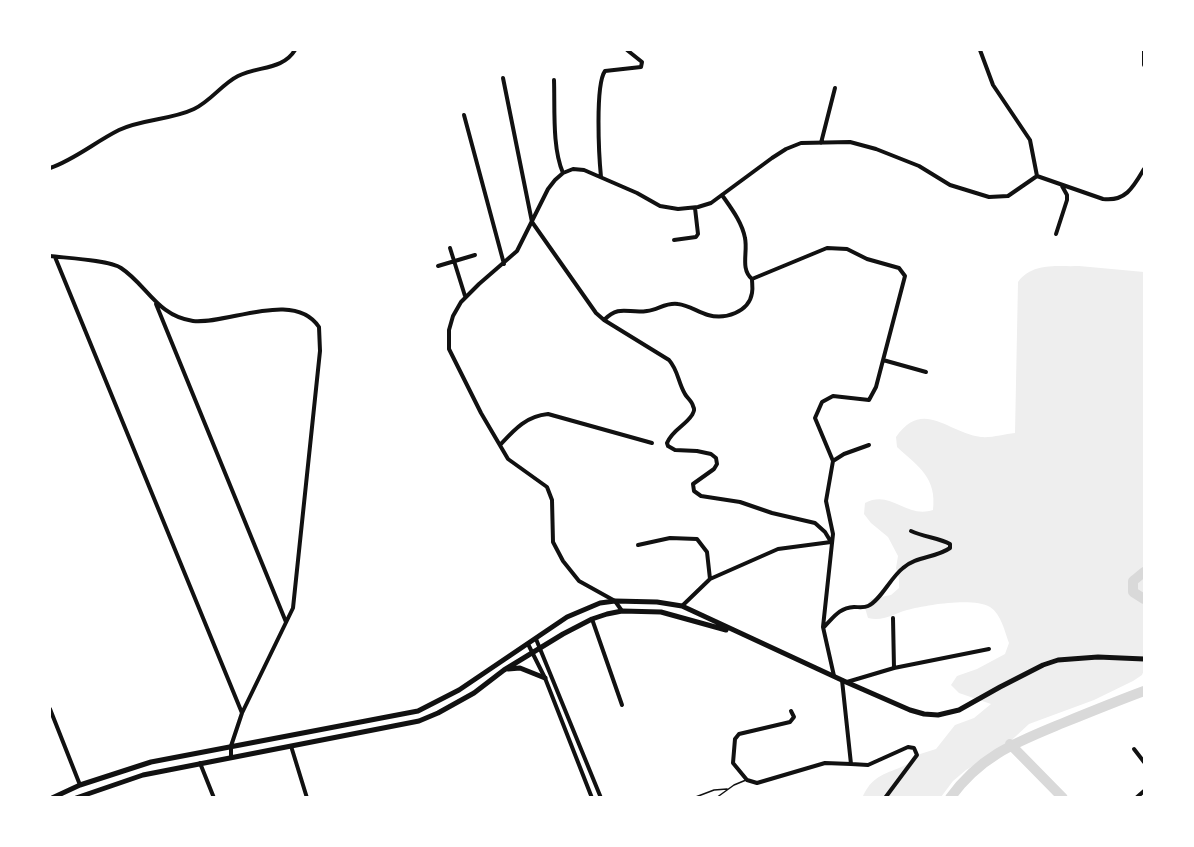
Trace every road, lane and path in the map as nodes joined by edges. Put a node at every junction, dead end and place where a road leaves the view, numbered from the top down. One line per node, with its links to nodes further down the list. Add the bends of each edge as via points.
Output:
1 (295, 50): 11 (street, via 281,64 238,76 197,108 126,127)
2 (627, 50): 15 (street, via 642,62 641,68 610,69 601,79)
3 (980, 50): 14 (street, via 993,85 1030,141)
4 (1144, 50): 5 (street)
5 (1144, 64)
6 (503, 78): 19 (street)
7 (554, 80): 13 (street, via 557,152)
8 (835, 88): 10 (street)
9 (464, 115): 27 (street)
10 (820, 143): 14 (street, via 850,142 876,149 919,166 950,185 989,197 1008,196); 17 (street, via 801,143 786,150)
11 (50, 168)
12 (1144, 169): 16 (street, via 1130,192 1111,200)
13 (563, 173): 15 (street, via 584,170); 19 (street, via 548,189)
14 (1037, 176): 16 (street)
15 (601, 177): 18 (street, via 660,206)
16 (1062, 186): 20 (street, via 1067,200)
17 (722, 195): 18 (street); 29 (street, via 743,231 745,270)
18 (695, 208): 21 (street, via 698,234)
19 (532, 222): 27 (street, via 517,252); 32 (street)
20 (1056, 234)
21 (674, 240)
22 (450, 248): 26 (street)
23 (475, 255): 26 (street)
24 (50, 256): 25 (street)
25 (55, 257): 31 (street, via 114,264); 65 (street)
26 (454, 262): 28 (street); 30 (street)
27 (504, 264): 30 (street)
28 (438, 266)
29 (752, 279): 32 (street, via 752,294 746,303 740,311 726,317 712,317 676,303 648,311 623,309); 33 (street, via 827,248 847,249 899,268 905,276)
30 (465, 296): 36 (street, via 453,316 449,349)
31 (156, 303): 48 (street); 48 (street, via 181,318 195,321 250,311 292,311 308,316 319,327 320,351 294,600)
32 (604, 320): 40 (street, via 665,356 676,369 694,410 669,438 668,446 711,454 717,464 714,470 695,480 694,491 701,496 740,502 814,523)
33 (883, 360): 34 (street); 38 (street, via 868,400 833,396 822,402 815,418)
34 (926, 372)
35 (652, 443): 36 (street, via 548,414 516,427)
36 (500, 445): 43 (street, via 508,459 547,488 552,500 553,542 563,561 579,581)
37 (869, 445): 38 (street)
38 (833, 460): 40 (street, via 826,501 833,527)
39 (911, 531): 49 (street, via 948,542 950,548 903,567 872,604 840,610)
40 (831, 543): 42 (street, via 778,549); 49 (street)
41 (638, 545): 42 (street, via 670,538 697,538 707,552)
42 (710, 579): 44 (street)
43 (615, 601): 44 (main road); 45 (street); 51 (main road, via 567,617)
44 (682, 606): 50 (main road)
45 (622, 611): 47 (main road); 50 (main road, via 661,612)
46 (893, 618): 57 (street)
47 (592, 619): 53 (main road); 62 (street)
48 (286, 622): 65 (street)
49 (823, 627): 59 (street)
50 (745, 636): 59 (main road)
51 (536, 639): 52 (main road); 53 (street)
52 (528, 644): 55 (street); 66 (main road, via 459,690 418,711)
53 (540, 648): 55 (main road); 82 (street)
54 (989, 649): 57 (street)
55 (532, 653): 58 (main road); 60 (street)
56 (1144, 659): 61 (main road, via 1058,660 959,710 938,715 910,710)
57 (894, 668): 61 (street)
58 (504, 670): 60 (main road, via 520,668); 67 (main road, via 474,693 419,721)
59 (834, 676): 61 (main road)
60 (545, 678): 81 (street)
61 (844, 681): 72 (street)
62 (622, 705)
63 (50, 709): 74 (street)
64 (791, 711): 73 (street, via 794,717 790,722 739,734 735,739 733,763)
65 (242, 713): 66 (street)
66 (231, 746): 69 (street); 74 (main road, via 151,762)
67 (291, 746): 69 (main road); 80 (street)
68 (1134, 749): 70 (street)
69 (231, 757): 71 (main road)
70 (1144, 762)
71 (200, 763): 78 (main road, via 142,775); 79 (street)
72 (851, 765): 73 (street, via 825,763 758,783); 85 (street, via 868,765 908,747 914,748 916,755)
73 (747, 780): 75 (lane)
74 (80, 785): 77 (main road)
75 (727, 789): 83 (lane); 84 (lane)
76 (1144, 791): 86 (street)
77 (52, 798)
78 (76, 798)
79 (214, 798)
80 (307, 798)
81 (592, 798)
82 (601, 798)
83 (693, 798)
84 (716, 798)
85 (885, 798)
86 (1136, 798)

